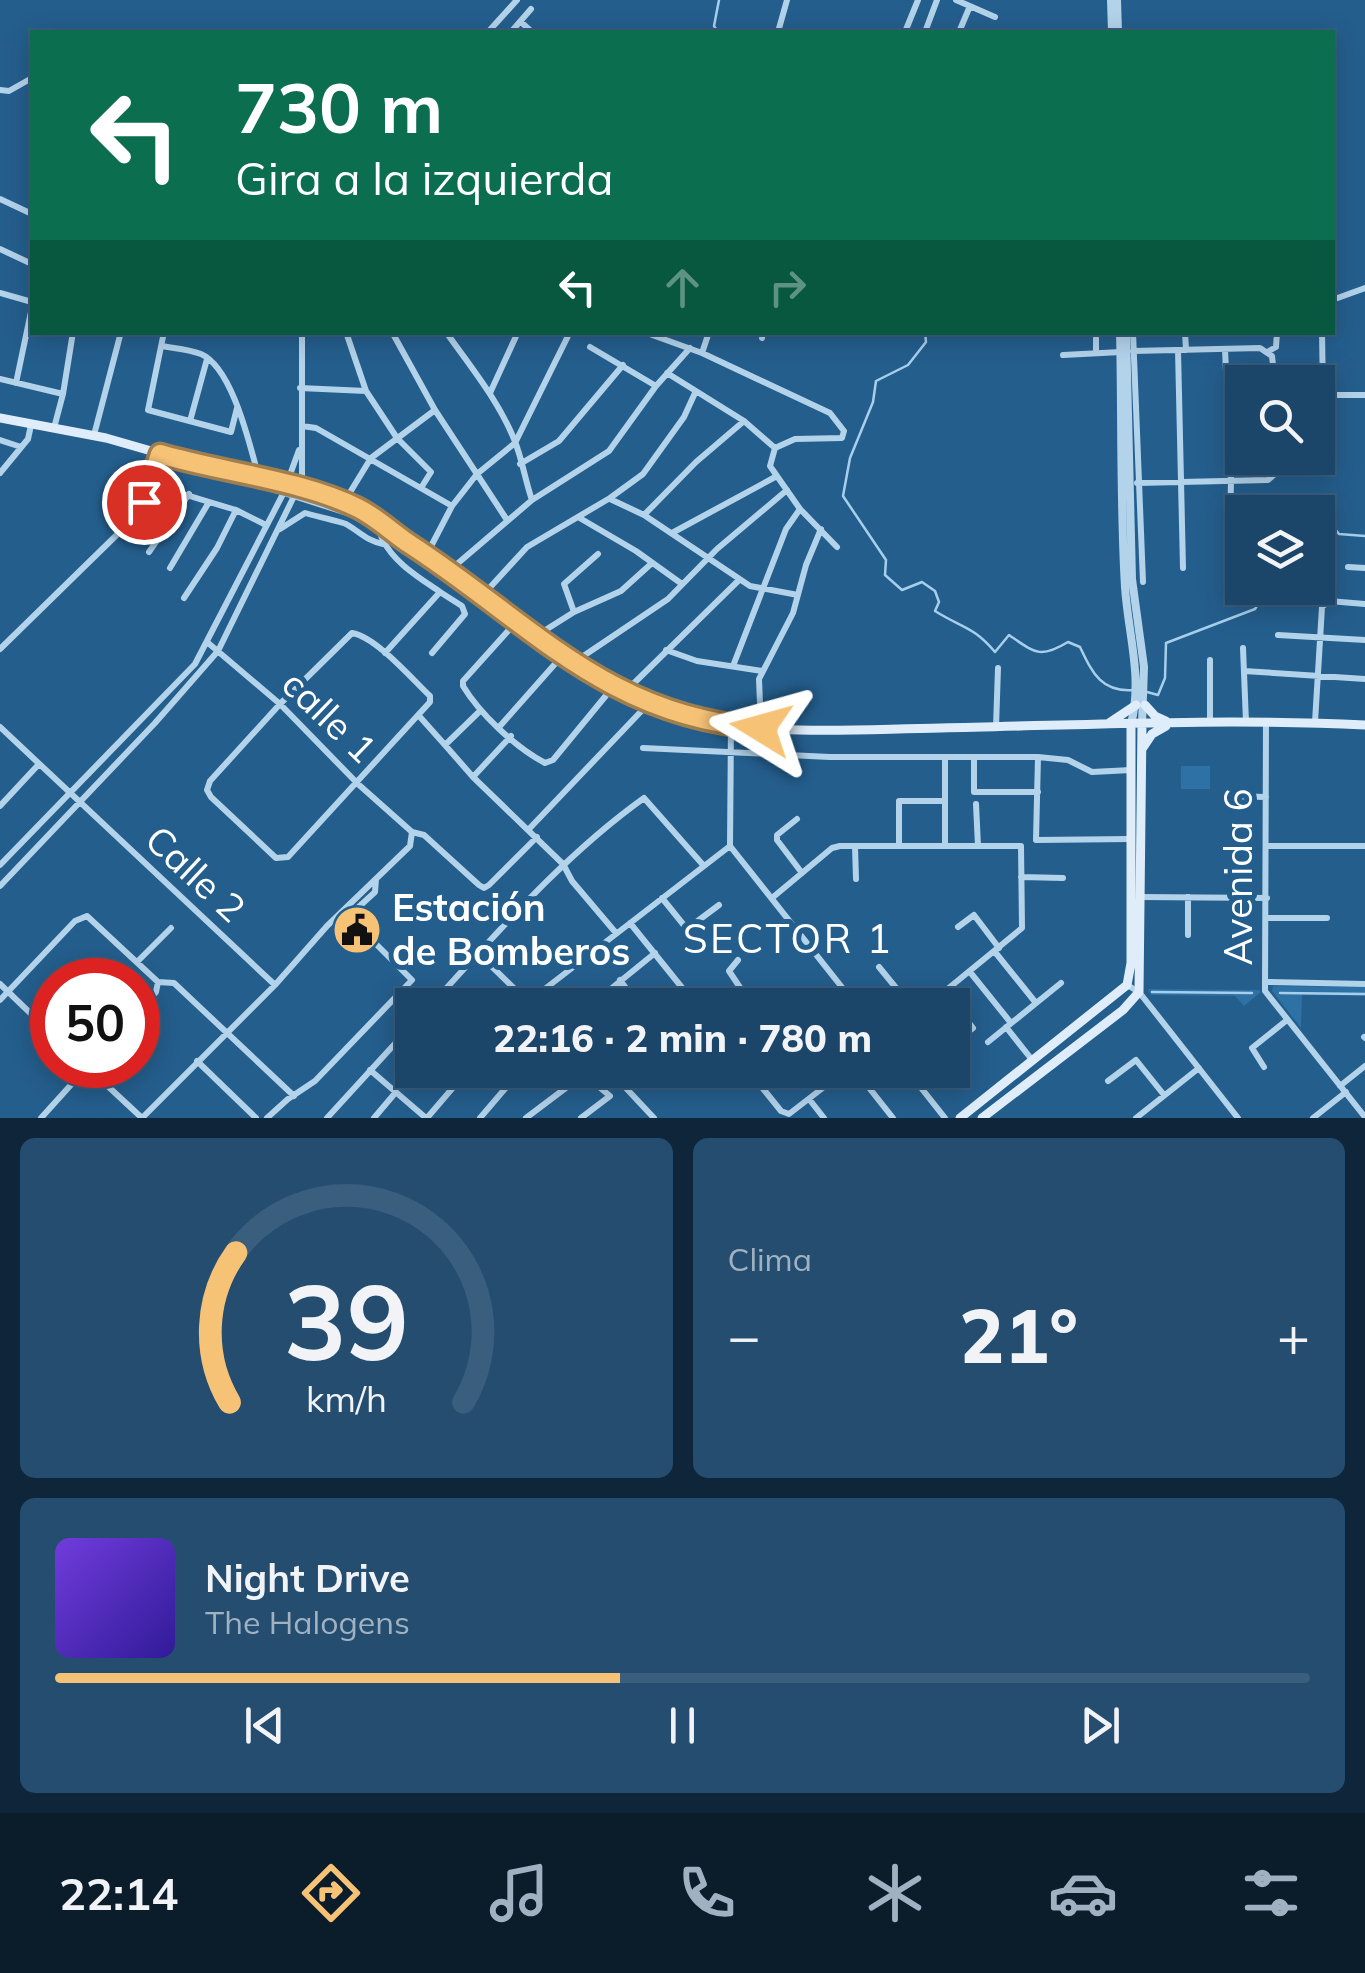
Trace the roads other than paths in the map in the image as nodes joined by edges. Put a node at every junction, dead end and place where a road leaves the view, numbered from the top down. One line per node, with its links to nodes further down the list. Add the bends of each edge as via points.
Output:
1 (517, 0): 11 (street)
2 (788, 0): 14 (street)
3 (918, 0): 15 (street)
4 (936, 0): 16 (street)
5 (956, 0): 7 (street)
6 (1114, 0): 18 (street)
7 (970, 6): 9 (street); 17 (street)
8 (531, 9): 10 (street)
9 (995, 17)
10 (521, 22): 12 (street); 13 (street)
11 (490, 30)
12 (513, 30)
13 (530, 30)
14 (779, 30)
15 (906, 30)
16 (926, 30)
17 (961, 30)
18 (1115, 30)
19 (30, 79): 20 (street)
20 (0, 90)
21 (0, 200): 22 (street)
22 (30, 213)
23 (0, 249): 24 (street)
24 (30, 263)
25 (1365, 288): 27 (street)
26 (0, 294): 28 (street)
27 (1335, 299)
28 (30, 304)
29 (30, 315): 62 (street)
30 (73, 335): 67 (street)
31 (120, 335): 79 (street)
32 (163, 335): 46 (street)
33 (302, 335): 64 (street)
34 (347, 335): 65 (street)
35 (394, 335): 72 (street)
36 (448, 335): 68 (street)
37 (517, 335): 68 (street)
38 (568, 335): 83 (street)
39 (653, 335): 48 (street)
40 (708, 335): 53 (street)
41 (1096, 335): 54 (street)
42 (1126, 335): 52 (street)
43 (1184, 335): 50 (street)
44 (1277, 335): 51 (street)
45 (1322, 335): 59 (street)
46 (161, 346): 56 (street); 74 (street, via 148,410)
47 (590, 348): 57 (street)
48 (690, 348): 53 (street); 60 (street)
49 (1225, 349): 50 (street); 51 (street); 97 (street)
50 (1182, 350): 52 (street); 98 (street)
51 (1269, 351): 58 (street)
52 (1127, 352): 54 (street); 99 (street); 168 (street, via 1125,588)
53 (702, 353): 85 (street, via 830,413 844,431 837,439 795,439)
54 (1096, 353): 55 (street)
55 (1063, 355)
56 (207, 359): 71 (street); 74 (street)
57 (623, 365): 63 (street); 89 (street, via 559,441)
58 (1274, 365)
59 (1321, 365)
60 (667, 373): 63 (street); 66 (street)
61 (0, 379): 62 (street)
62 (16, 382): 67 (street)
63 (656, 386): 109 (street, via 609,451)
64 (300, 388): 65 (street); 77 (street)
65 (366, 391): 80 (street)
66 (696, 393): 75 (street); 108 (street, via 642,474)
67 (63, 394): 78 (street)
68 (489, 394): 83 (street)
69 (1335, 395): 70 (street)
70 (1365, 395)
71 (238, 408): 74 (street, via 231,432); 90 (street)
72 (435, 410): 80 (street); 92 (street)
73 (0, 418): 76 (main road)
74 (190, 422)
75 (744, 422): 85 (street); 114 (street)
76 (31, 425): 78 (main road); 84 (street)
77 (302, 426): 81 (street); 87 (street)
78 (54, 428): 79 (main road)
79 (94, 435): 86 (main road)
80 (398, 438): 87 (street); 101 (street, via 431,472)
81 (302, 439): 95 (street); 96 (street)
82 (0, 440): 84 (street)
83 (515, 442): 89 (street); 92 (street)
84 (22, 448): 91 (street)
85 (774, 448): 94 (street, via 769,460)
86 (160, 454): 88 (main road); 100 (street)
87 (372, 458): 101 (street); 105 (street)
88 (186, 462): 90 (street); 104 (street); 117 (main road, bridge, via 339,501)
89 (520, 464): 109 (street)
90 (256, 467): 95 (street)
91 (0, 473)
92 (477, 474): 111 (street); 116 (street)
93 (1274, 475): 97 (street)
94 (776, 476): 102 (street); 121 (street)
95 (290, 478): 96 (street); 104 (street)
96 (302, 480): 105 (street); 107 (street)
97 (1231, 481): 98 (street); 106 (street)
98 (1183, 482): 99 (street); 131 (street)
99 (1136, 483): 135 (street)
100 (150, 484): 103 (street); 151 (street, via 133,519)
101 (422, 488): 111 (street)
102 (787, 490): 112 (street); 127 (street)
103 (189, 494): 110 (street); 124 (street)
104 (283, 494): 107 (street); 118 (street)
105 (349, 494): 117 (street)
106 (1231, 495)
107 (295, 498): 117 (street); 120 (street)
108 (610, 498): 114 (street); 115 (street)
109 (532, 500): 116 (street)
110 (209, 502): 113 (street); 130 (street)
111 (452, 506): 125 (street)
112 (800, 508): 119 (street); 137 (street)
113 (236, 510): 118 (street); 141 (street)
114 (644, 515): 121 (street)
115 (577, 516): 128 (street); 139 (street, via 516,555)
116 (507, 520): 133 (street)
117 (378, 523): 122 (street); 125 (main road)
118 (266, 524): 149 (street)
119 (821, 530): 123 (street); 140 (street)
120 (275, 532): 122 (street, via 305,513 338,520); 153 (street)
121 (672, 533): 127 (street)
122 (384, 544): 138 (street)
123 (837, 546)
124 (149, 552)
125 (426, 554): 133 (main road)
126 (598, 554): 143 (street, via 564,584)
127 (708, 559): 134 (street); 136 (street)
128 (652, 562): 136 (street); 143 (street, via 620,591)
129 (1348, 567): 132 (street)
130 (170, 568)
131 (1184, 568)
132 (1365, 568)
133 (450, 570): 139 (main road)
134 (739, 580): 137 (street); 152 (street)
135 (1143, 582)
136 (682, 584): 158 (street)
137 (764, 588): 140 (street); 159 (street)
138 (440, 592): 154 (street); 155 (street, via 465,614)
139 (483, 595): 144 (main road)
140 (798, 595): 161 (street)
141 (184, 598)
142 (1365, 604): 147 (street, via 1329,602 1322,608)
143 (574, 612): 146 (street)
144 (516, 622): 146 (main road); 170 (street, via 463,681)
145 (1278, 635): 147 (street)
146 (536, 636): 156 (main road)
147 (1321, 637): 148 (street); 163 (street)
148 (1365, 640)
149 (206, 642): 153 (street, calle 1); 197 (street, via 195,664)
150 (1243, 648): 162 (street)
151 (0, 649)
152 (666, 650): 159 (street); 166 (street)
153 (218, 651): 169 (street, calle 1); 202 (street)
154 (385, 653): 169 (street, via 352,633); 171 (street, via 430,696)
155 (432, 653)
156 (562, 656): 158 (main road); 180 (street)
157 (1210, 660): 172 (street)
158 (572, 664): 165 (main road)
159 (733, 666): 161 (street)
160 (998, 668): 183 (street)
161 (762, 671): 184 (street)
162 (1244, 671): 163 (street); 173 (street)
163 (1320, 675): 164 (street); 175 (street)
164 (1365, 679)
165 (613, 687): 166 (main road); 185 (street, via 553,760 534,757)
166 (625, 692): 167 (main road)
167 (650, 702): 181 (main road); 206 (street)
168 (1140, 702): 176 (main road); 177 (main road); 178 (street)
169 (280, 704): 196 (street, calle 1); 196 (street, via 210,781 211,797 282,860)
170 (481, 710): 180 (street); 186 (street)
171 (420, 717): 186 (street); 196 (street)
172 (1210, 722): 173 (main road); 176 (main road)
173 (1246, 722): 174 (main road)
174 (1266, 722): 175 (main road); 200 (street, Avenida 6)
175 (1315, 722): 179 (main road)
176 (1173, 723): 178 (main road); 189 (main road, via 1152,734)
177 (1106, 724): 178 (main road); 183 (main road); 189 (main road, via 1123,734)
178 (1137, 724): 189 (main road)
179 (1365, 724)
180 (500, 726): 185 (street)
181 (731, 726): 184 (main road); 188 (street)
182 (0, 727): 193 (street)
183 (996, 727): 184 (main road)
184 (761, 728)
185 (511, 736): 195 (street)
186 (445, 745): 195 (street)
187 (643, 748): 188 (street)
188 (729, 751): 191 (street); 210 (street)
189 (1135, 755): 194 (main road); 226 (main road)
190 (1038, 756): 192 (street); 194 (street, via 1092,772); 198 (street)
191 (945, 757): 192 (street); 201 (street)
192 (974, 757): 198 (street, via 974,792)
193 (40, 764): 197 (street); 204 (street)
194 (1130, 770): 209 (main road)
195 (473, 777): 206 (street)
196 (358, 784): 207 (street, calle 1)
197 (68, 792): 202 (street, Calle 2); 218 (street)
198 (1038, 792): 209 (street, via 1036,840)
199 (1226, 796): 200 (street)
200 (1266, 797): 215 (street, Avenida 6)
201 (945, 801): 212 (street, via 899,801); 213 (street)
202 (79, 802): 225 (street); 255 (street, Calle 2)
203 (976, 804): 214 (street)
204 (0, 806)
205 (797, 819): 220 (street, via 776,836)
206 (529, 828): 208 (street)
207 (412, 832): 208 (street, calle 1, via 484,888); 221 (street, via 410,846)
208 (537, 837): 217 (street)
209 (1131, 839): 256 (main road)
210 (730, 846): 219 (street); 228 (street)
211 (855, 846): 212 (street); 220 (street, via 832,848); 224 (street)
212 (899, 846): 213 (street)
213 (945, 846): 214 (street)
214 (978, 846): 222 (street, via 1021,846)
215 (1266, 846): 216 (street); 230 (street, Avenida 6)
216 (1365, 846)
217 (563, 864): 219 (street, via 644,798); 237 (street); 240 (street)
218 (0, 865)
219 (704, 866): 227 (street)
220 (802, 873): 228 (street)
221 (376, 878): 255 (street); 296 (street, via 376,892 350,919 412,980)
222 (1021, 878): 223 (street); 239 (street, via 1022,928)
223 (1063, 878)
224 (856, 880)
225 (0, 886)
226 (1140, 897): 229 (street); 268 (main road)
227 (662, 898): 231 (street, via 686,929); 234 (street)
228 (772, 898): 264 (street)
229 (1188, 898): 230 (street); 238 (street)
230 (1267, 898): 232 (street, Avenida 6)
231 (719, 905)
232 (1267, 918): 233 (street); 251 (street, Avenida 6)
233 (1327, 918)
234 (630, 922): 237 (street); 241 (street)
235 (958, 927): 239 (street, via 974,915)
236 (170, 928): 244 (street)
237 (616, 933): 259 (street)
238 (1188, 935)
239 (997, 950): 248 (street); 270 (street)
240 (477, 952): 257 (street); 258 (street)
241 (656, 954): 249 (street); 262 (street)
242 (40, 958): 243 (street, via 87,916)
243 (134, 958)
244 (142, 958)
245 (738, 960): 263 (street, via 728,971)
246 (879, 967): 265 (street)
247 (30, 969): 267 (street)
248 (970, 972): 266 (street); 273 (street)
249 (620, 980): 260 (street); 261 (street)
250 (160, 982): 274 (street, via 174,984)
251 (1267, 982): 254 (street); 272 (street, Avenida 6, via 1265,992)
252 (1061, 983): 270 (street)
253 (0, 984): 267 (street)
254 (1365, 984)
255 (275, 985): 274 (street)
256 (1127, 986): 268 (street); 278 (main road)
257 (446, 988)
258 (512, 988)
259 (545, 988)
260 (610, 988)
261 (626, 988)
262 (682, 988)
263 (740, 988)
264 (842, 988)
265 (896, 988)
266 (950, 988)
267 (8, 992): 269 (street); 271 (street)
268 (1138, 992): 281 (street); 314 (main road)
269 (0, 1000)
270 (1036, 1003): 273 (street)
271 (30, 1013)
272 (1288, 1020): 280 (street, via 1252,1048); 293 (street, Avenida 6)
273 (1008, 1025): 275 (street); 278 (street)
274 (226, 1033): 277 (street); 296 (street)
275 (988, 1042)
276 (395, 1043): 282 (street)
277 (197, 1061): 300 (street); 301 (street)
278 (1033, 1061): 313 (main road)
279 (1365, 1066): 293 (street)
280 (1264, 1067)
281 (1198, 1068): 295 (street); 316 (street)
282 (370, 1070): 294 (street); 303 (street)
283 (1108, 1082): 295 (street, via 1136,1060)
284 (68, 1088): 299 (street)
285 (110, 1088): 300 (street)
286 (452, 1088): 305 (street)
287 (506, 1088): 306 (street)
288 (626, 1088): 309 (street)
289 (762, 1088): 297 (street, via 789,1114)
290 (823, 1088): 297 (street)
291 (869, 1088): 311 (street)
292 (921, 1088): 312 (street)
293 (1343, 1089): 298 (street, Avenida 6); 317 (street)
294 (396, 1092): 304 (street); 305 (street)
295 (1164, 1095): 315 (street)
296 (294, 1096): 302 (street)
297 (809, 1099): 310 (street)
298 (1365, 1117)
299 (41, 1118)
300 (142, 1118)
301 (256, 1118)
302 (267, 1118)
303 (327, 1118)
304 (374, 1118)
305 (426, 1118)
306 (480, 1118)
307 (526, 1118): 308 (street, via 580,1079 610,1096)
308 (582, 1118)
309 (654, 1118)
310 (824, 1118)
311 (892, 1118)
312 (945, 1118)
313 (960, 1118)
314 (982, 1118)
315 (1136, 1118)
316 (1238, 1118)
317 (1313, 1118)

